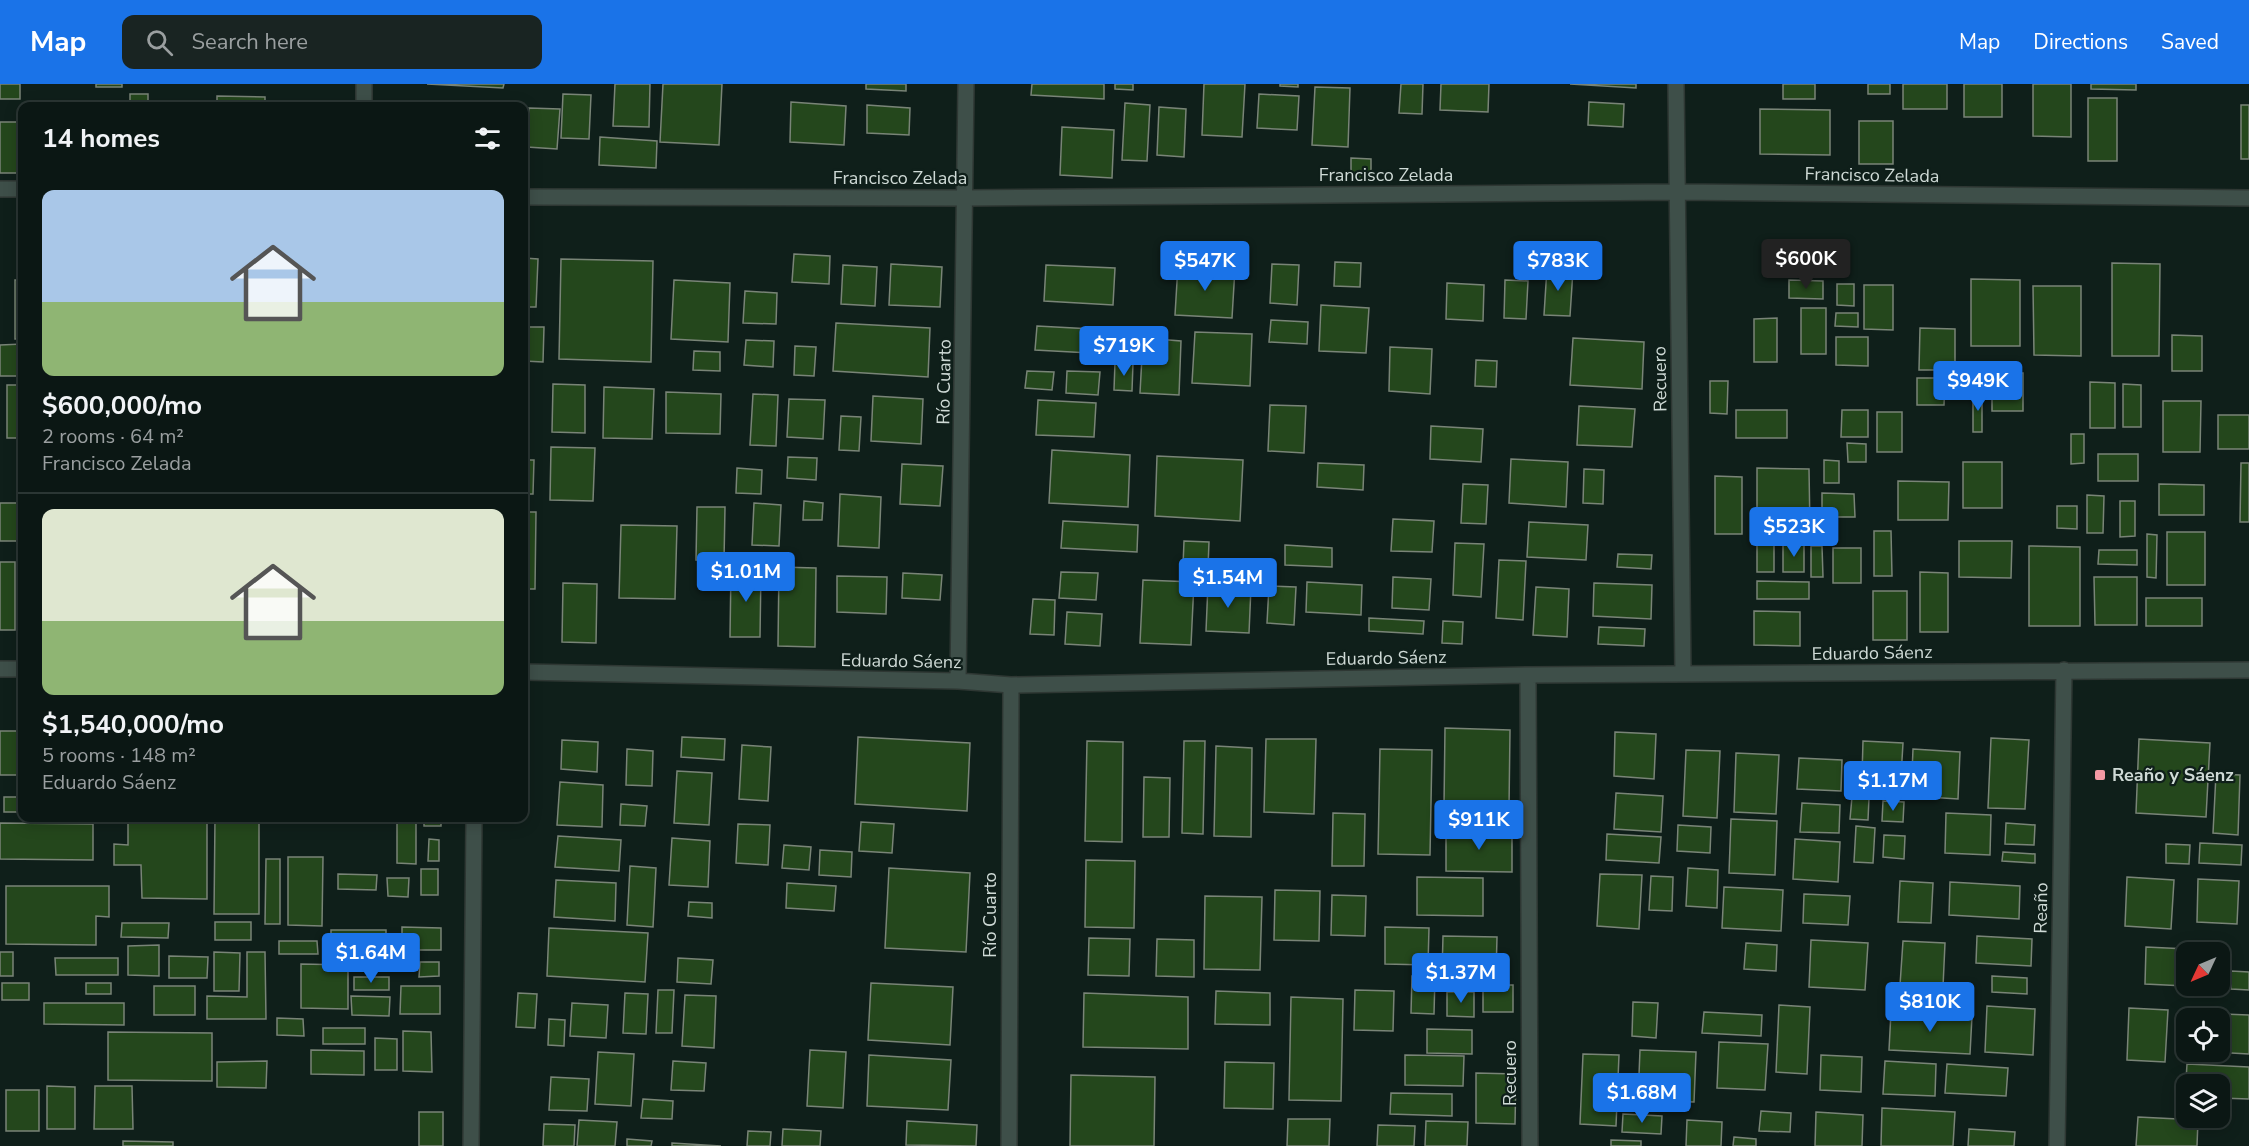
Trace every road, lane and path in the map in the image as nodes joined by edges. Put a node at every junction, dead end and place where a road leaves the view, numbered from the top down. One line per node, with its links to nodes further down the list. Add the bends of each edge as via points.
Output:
1 (364, 84): 4 (street)
2 (966, 84): 9 (street, Río Cuarto)
3 (1676, 84): 7 (street, Recuero)
4 (364, 102)
5 (0, 189): 6 (street)
6 (18, 189)
7 (1678, 192): 9 (street, Francisco Zelada); 10 (street, Francisco Zelada); 16 (street, Recuero)
8 (528, 197): 9 (street, Francisco Zelada)
9 (966, 198): 18 (street, Río Cuarto)
10 (2249, 198)
11 (0, 669): 12 (street)
12 (18, 669)
13 (2249, 669): 14 (street, Eduardo Sáenz)
14 (2064, 670): 16 (street, Eduardo Sáenz); 24 (street, Reaño)
15 (528, 672): 18 (street, Eduardo Sáenz)
16 (1683, 674): 17 (street, Eduardo Sáenz)
17 (1528, 675): 19 (street, Eduardo Sáenz); 23 (street, Recuero)
18 (958, 681): 19 (street, Eduardo Sáenz)
19 (1011, 685): 22 (street, Río Cuarto)
20 (474, 822): 21 (street)
21 (471, 1146)
22 (1009, 1146)
23 (1530, 1146)
24 (2058, 1146)

